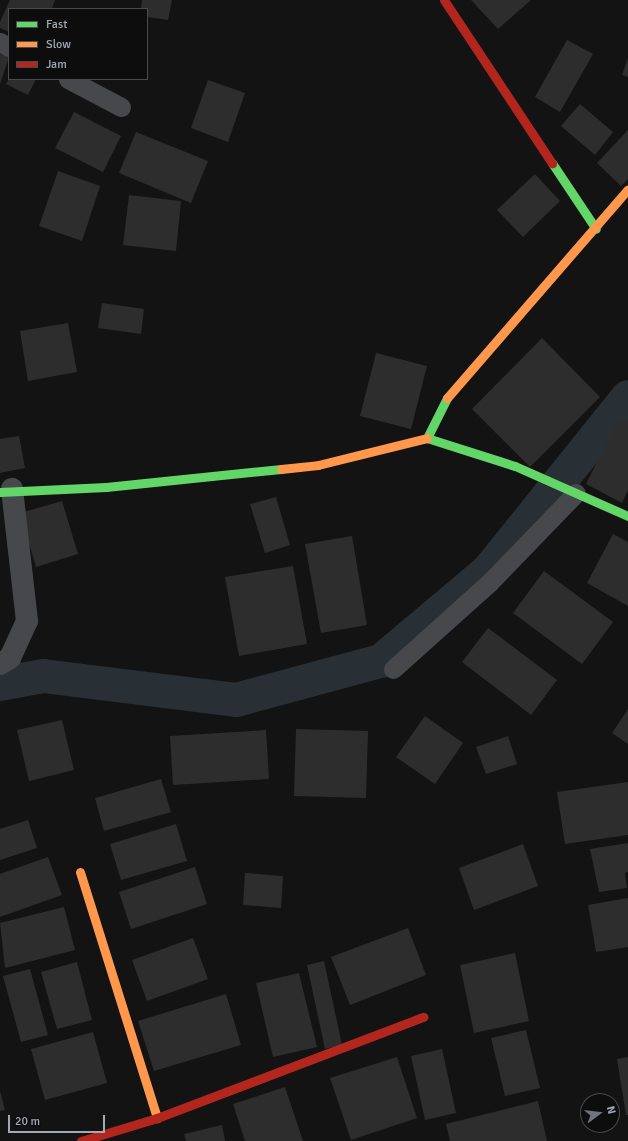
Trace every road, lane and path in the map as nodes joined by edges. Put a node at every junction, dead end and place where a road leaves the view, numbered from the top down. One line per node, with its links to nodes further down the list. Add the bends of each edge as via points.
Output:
1 (444, 0): 5 (street)
2 (70, 80): 3 (lane)
3 (121, 107)
4 (628, 189): 5 (street)
5 (596, 229): 6 (street, via 450,391)
6 (427, 438): 7 (street, via 515,466); 8 (street, via 318,464 106,487)
7 (570, 490): 9 (street); 11 (lane, via 489,583)
8 (6, 491): 10 (street, via 27,621 10,658)
9 (628, 516)
10 (0, 664)
11 (392, 669)
12 (80, 872): 14 (street)
13 (423, 1017): 14 (street)
14 (157, 1118): 15 (street)
15 (109, 1137): 16 (street)
16 (81, 1141)

